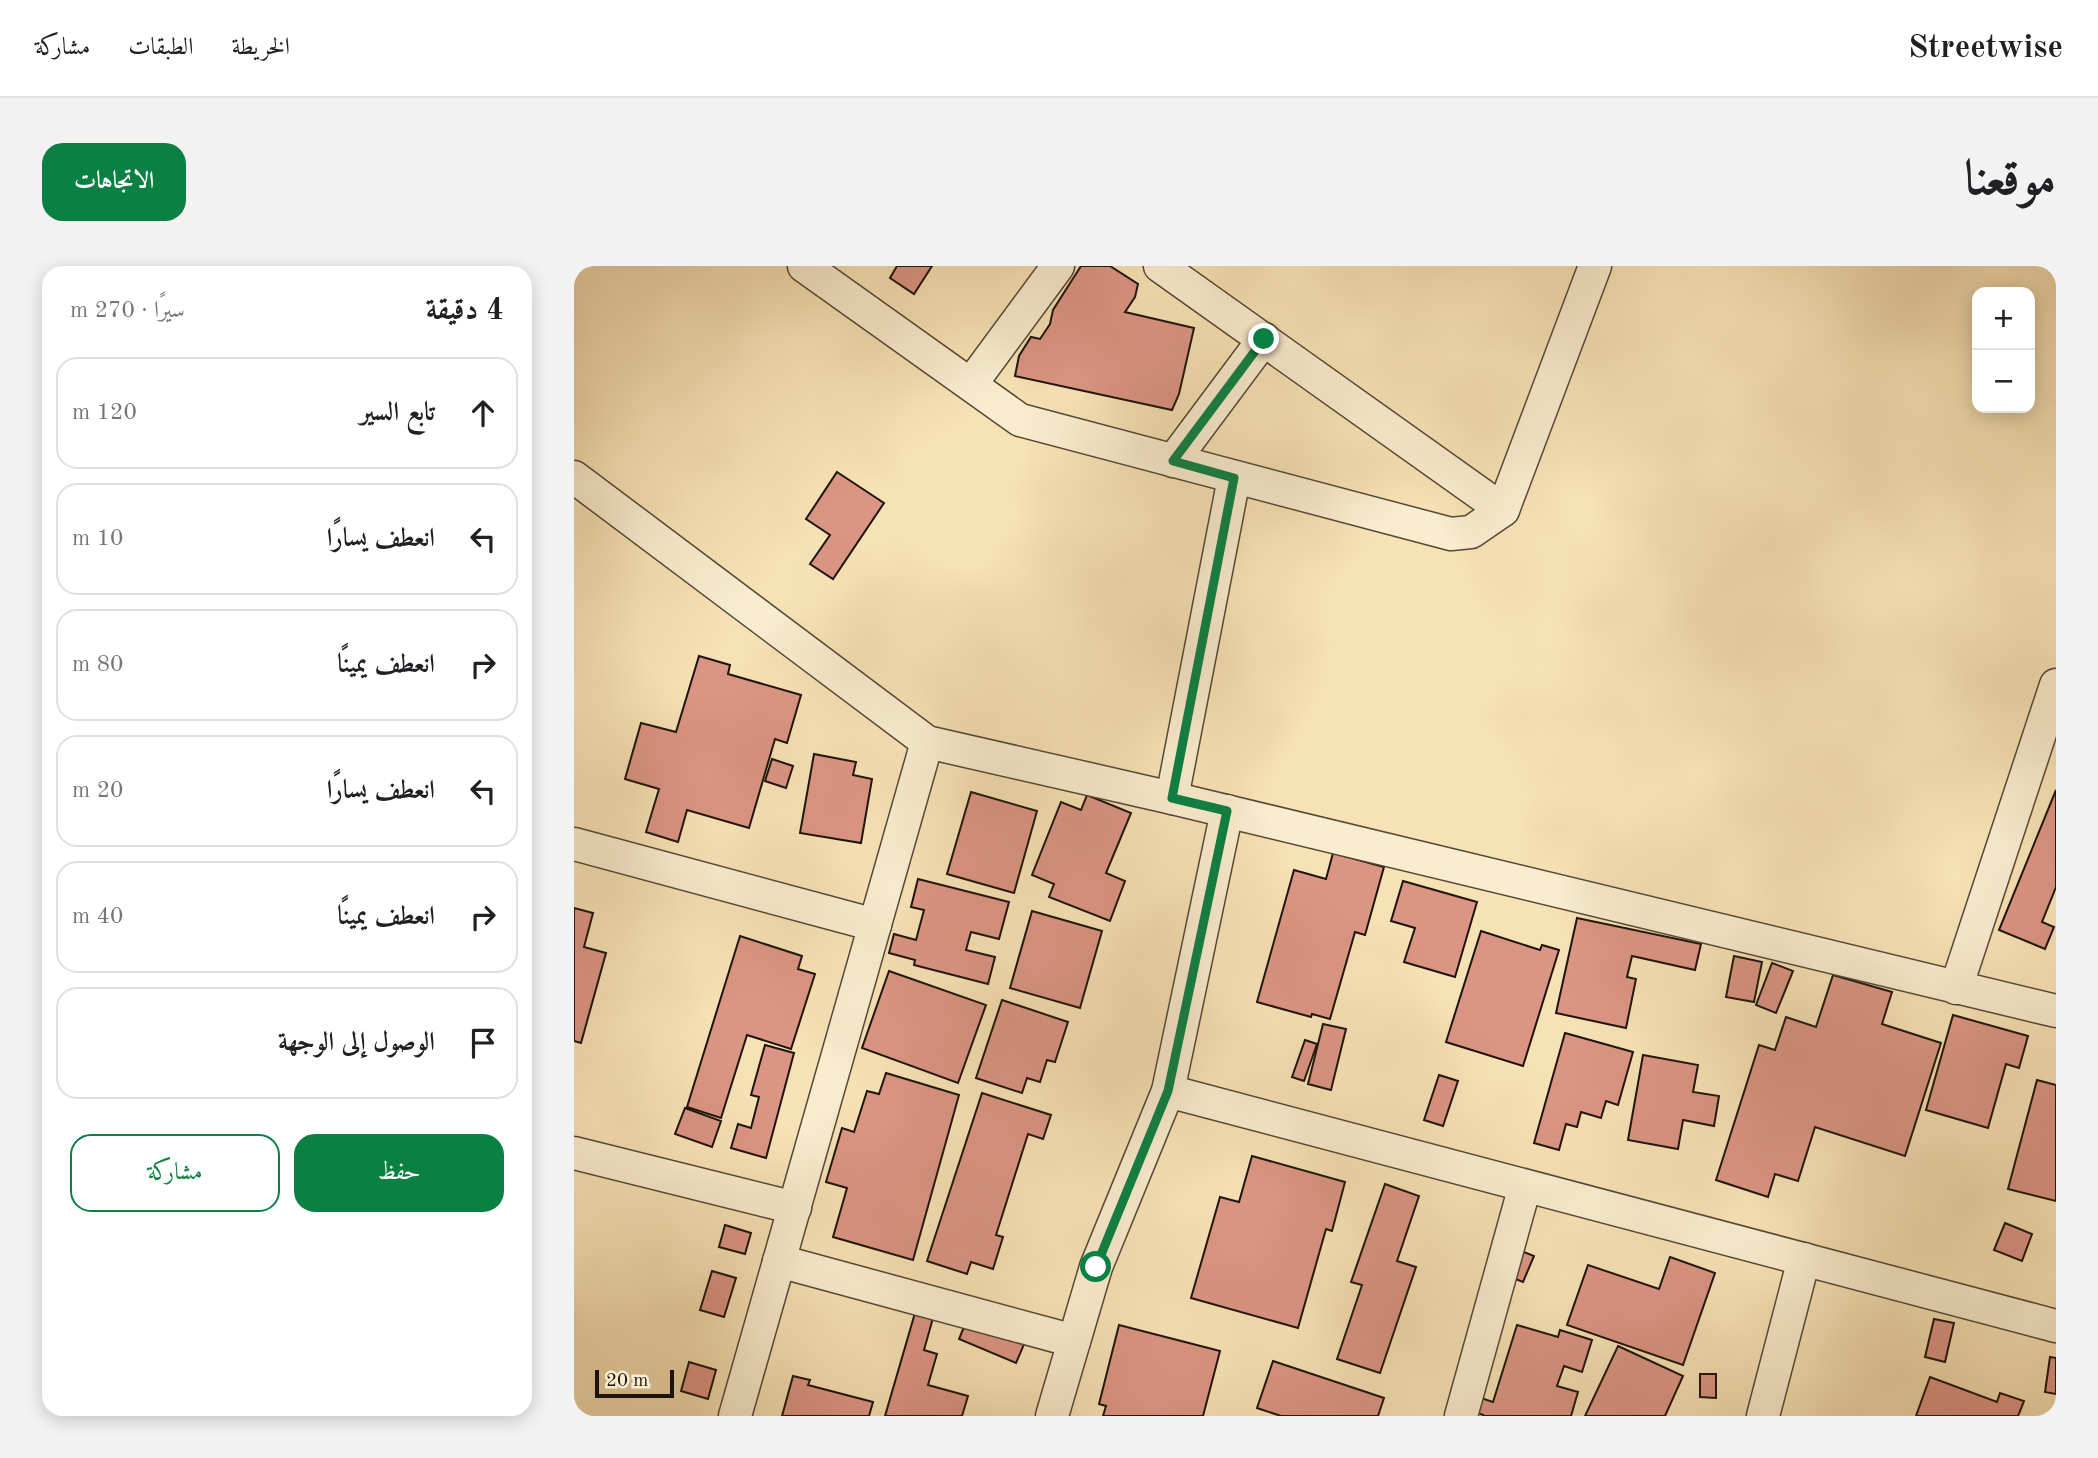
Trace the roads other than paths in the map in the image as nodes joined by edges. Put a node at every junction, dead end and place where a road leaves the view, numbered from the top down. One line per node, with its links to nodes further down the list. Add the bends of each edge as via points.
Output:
1 (804, 266): 6 (street)
2 (1058, 266): 6 (street)
3 (1160, 266): 5 (street)
4 (1595, 266): 10 (street)
5 (1264, 339): 7 (street); 10 (street)
6 (971, 384): 7 (street, via 1020,420)
7 (1173, 461): 8 (street)
8 (1234, 478): 10 (street, via 1451,534 1471,532); 13 (street)
9 (578, 487): 12 (street)
10 (1503, 510)
11 (2056, 685): 17 (street)
12 (928, 742): 13 (street); 16 (street)
13 (1172, 798): 14 (street)
14 (1227, 811): 17 (street); 19 (street)
15 (574, 844): 16 (street)
16 (875, 925): 22 (street)
17 (1956, 988): 18 (street)
18 (2056, 1011)
19 (1168, 1091): 21 (street); 26 (street, via 1096,1267)
20 (574, 1153): 22 (street)
21 (1525, 1185): 23 (street); 29 (street)
22 (795, 1208): 24 (street)
23 (1804, 1259): 25 (street); 30 (street)
24 (779, 1261): 26 (street); 27 (street)
25 (2056, 1326)
26 (1074, 1341): 28 (street)
27 (735, 1416)
28 (1052, 1416)
29 (1461, 1416)
30 (1763, 1416)

